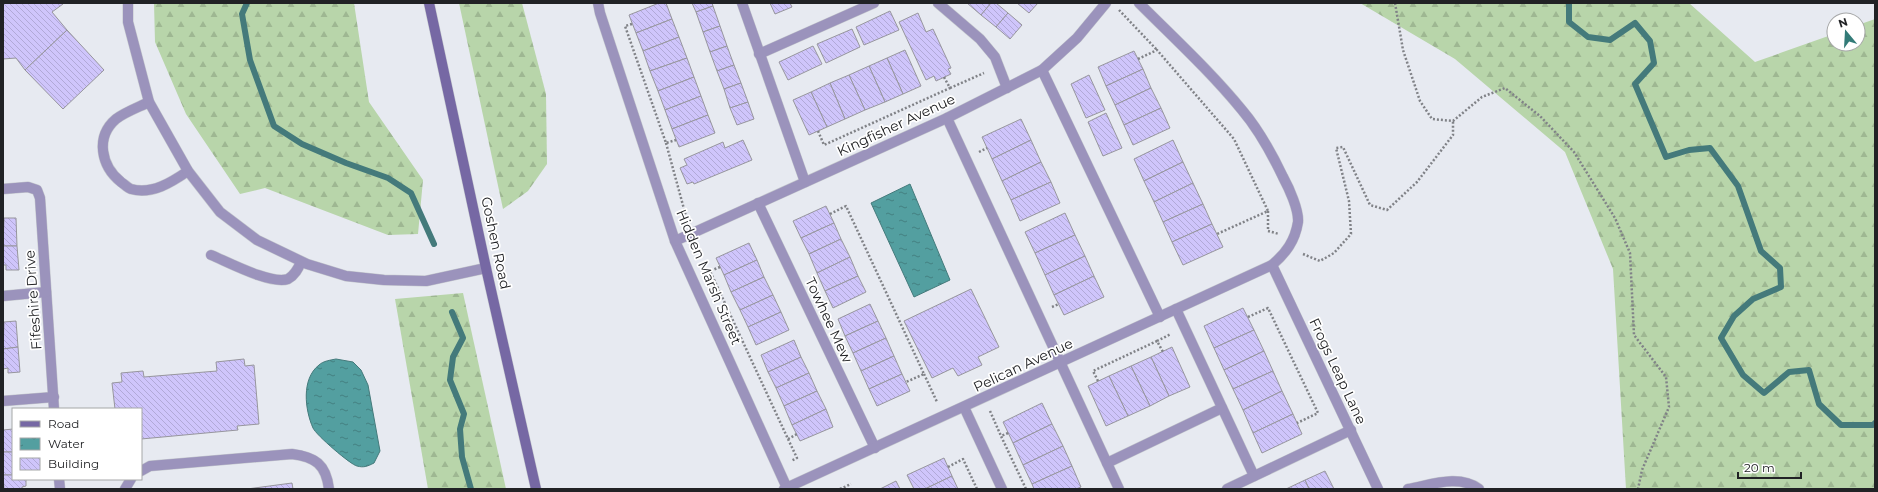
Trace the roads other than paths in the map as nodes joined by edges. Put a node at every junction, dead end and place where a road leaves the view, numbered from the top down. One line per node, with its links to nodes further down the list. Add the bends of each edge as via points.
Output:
1 (128, 3): 12 (street, via 128,22)
2 (430, 3): 22 (street, Goshen Road)
3 (598, 3): 18 (street, Hidden Marsh Street)
4 (742, 3): 9 (street)
5 (874, 3): 9 (street)
6 (938, 3): 11 (street, via 980,39 995,57)
7 (1106, 3): 10 (street, Kingfisher Avenue, via 1077,38)
8 (1139, 3): 21 (street, via 1243,110 1274,158 1291,192 1298,221 1286,254)
9 (759, 54): 15 (street)
10 (1042, 70): 11 (street, Kingfisher Avenue); 26 (street)
11 (1007, 88): 13 (street, Kingfisher Avenue)
12 (149, 102): 14 (street); 14 (street, via 116,119 105,133 103,154 112,175 131,189 151,189 169,184)
13 (947, 118): 15 (street, Kingfisher Avenue); 27 (street)
14 (188, 171): 20 (street, via 220,212 257,240)
15 (805, 182): 17 (street, Kingfisher Avenue)
16 (3, 189): 23 (street, Fifeshire Drive, via 28,187 37,190 40,198)
17 (758, 203): 18 (street, Kingfisher Avenue); 34 (street, Towhee Mew)
18 (675, 241): 39 (street, Hidden Marsh Street)
19 (211, 255): 20 (street, via 267,279 287,279 296,272)
20 (301, 262): 22 (street, via 346,276 384,280 426,281)
21 (1272, 265): 25 (street, Pelican Avenue); 33 (street, Frogs Leap Lane)
22 (486, 268): 42 (street, Goshen Road)
23 (46, 292): 24 (street); 28 (street, Fifeshire Drive)
24 (3, 296)
25 (1176, 310): 26 (street, Pelican Avenue); 32 (street)
26 (1160, 317): 27 (street, Pelican Avenue)
27 (1060, 363): 30 (street, Pelican Avenue); 35 (street)
28 (54, 396): 29 (street); 31 (street, Fifeshire Drive)
29 (3, 401)
30 (964, 407): 34 (street, Pelican Avenue); 43 (street)
31 (54, 408)
32 (1222, 408): 35 (street); 37 (street)
33 (1351, 430): 37 (street); 46 (street, Frogs Leap Lane)
34 (875, 448): 39 (street, Pelican Avenue)
35 (1107, 463): 44 (street)
36 (142, 470): 41 (street, via 150,466 304,455 315,460 323,468)
37 (1254, 476): 45 (street)
38 (130, 480): 40 (street)
39 (786, 488)
40 (126, 489)
41 (329, 489)
42 (536, 489)
43 (1002, 489)
44 (1119, 489)
45 (1227, 489)
46 (1378, 489)
47 (1408, 489): 48 (street, via 1452,481 1467,482)
48 (1479, 489)

